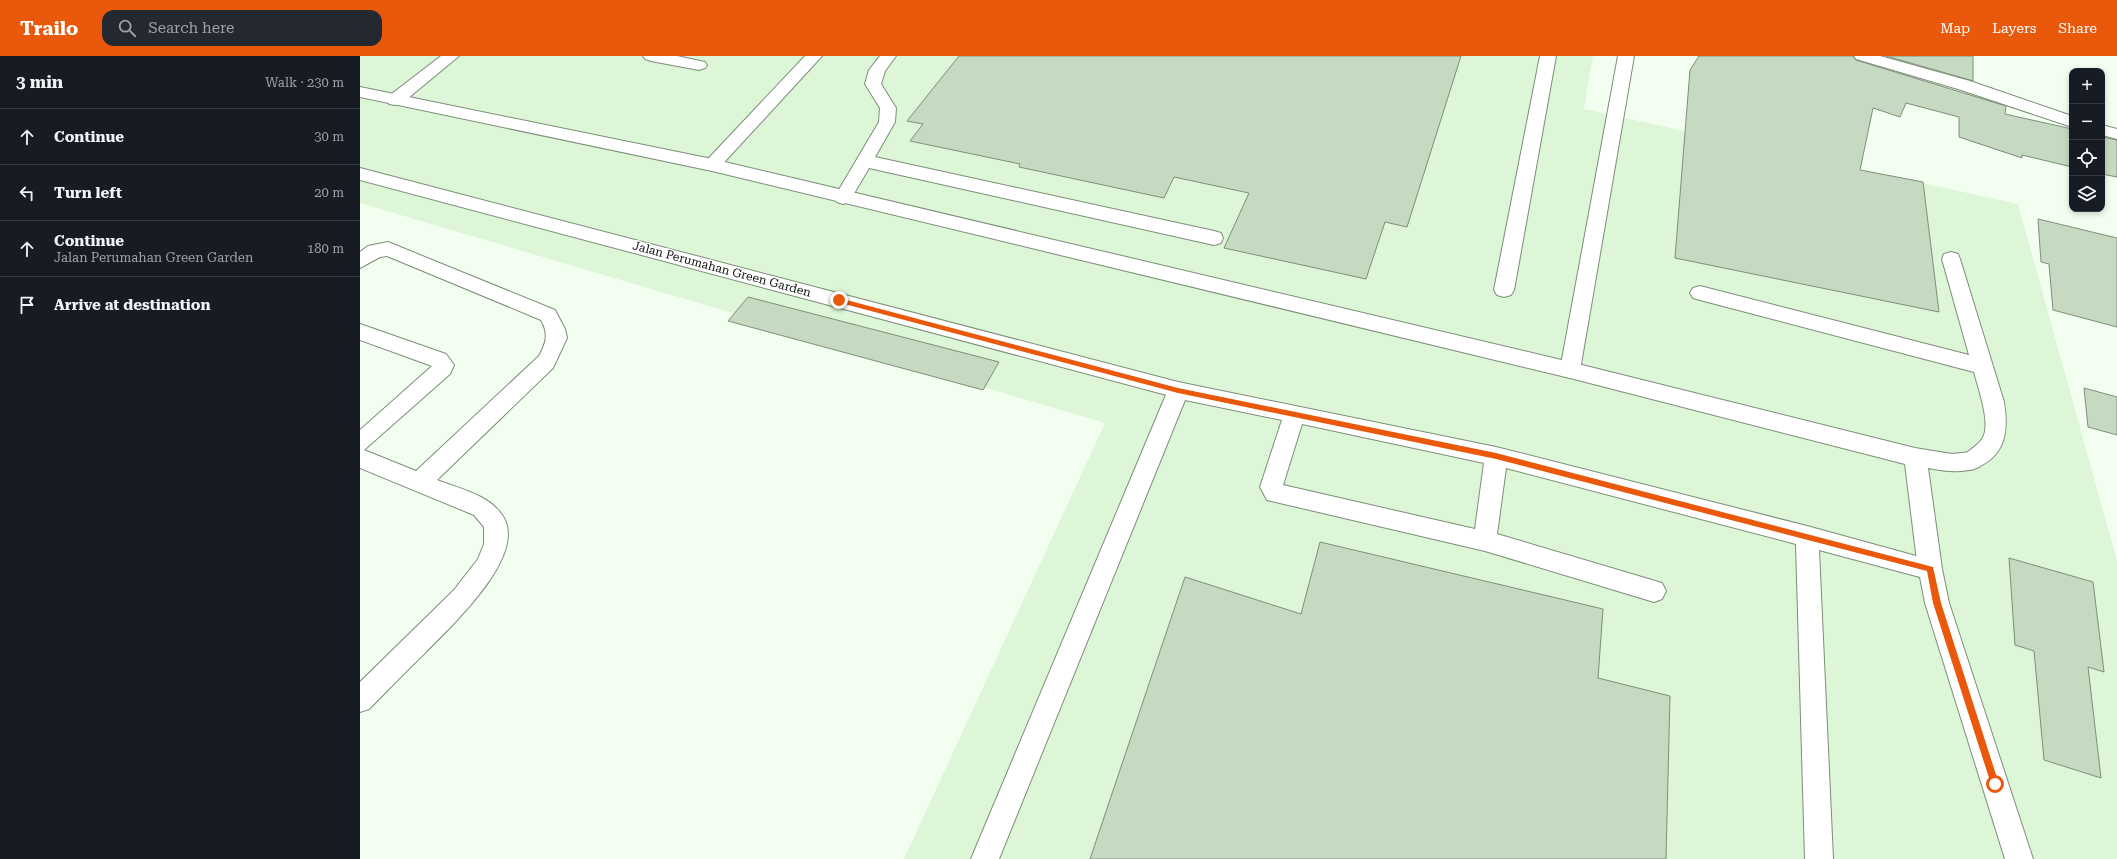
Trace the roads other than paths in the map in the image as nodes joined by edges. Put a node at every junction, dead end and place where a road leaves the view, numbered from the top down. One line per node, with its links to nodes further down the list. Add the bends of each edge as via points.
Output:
1 (451, 56): 10 (street)
2 (651, 56): 8 (street)
3 (814, 56): 15 (street)
4 (888, 56): 14 (street, via 877,70 872,84 888,108 887,122)
5 (1548, 56): 21 (street)
6 (1626, 56): 25 (street)
7 (1862, 56): 11 (street, via 1964,85)
8 (699, 65)
9 (360, 92): 10 (street)
10 (395, 100): 15 (street)
11 (2069, 121)
12 (2105, 131): 13 (street)
13 (2117, 134)
14 (865, 161): 17 (street); 18 (street)
15 (712, 165): 17 (street)
16 (360, 174): 26 (street, Jalan Perumahan Green Garden)
17 (843, 198): 25 (street)
18 (1214, 238)
19 (1951, 259): 24 (street)
20 (360, 262): 32 (street, via 375,251 388,249 548,315 557,330 557,343 546,362)
21 (1504, 290)
22 (1700, 293): 24 (street)
23 (360, 332): 28 (street, via 444,364 443,368)
24 (1981, 366): 31 (street, via 1993,402 1997,425 1994,441 1985,453 1971,461)
25 (1570, 370): 31 (street)
26 (1178, 390): 27 (street, Jalan Perumahan Green Garden); 38 (street)
27 (1294, 415): 29 (street, Jalan Perumahan Green Garden); 34 (street, via 1271,487 1275,493)
28 (360, 443)
29 (1496, 456): 33 (street, Jalan Perumahan Green Garden); 34 (street)
30 (360, 458): 32 (street)
31 (1917, 466): 35 (street)
32 (419, 483): 37 (street, via 482,508 495,524 496,544 486,566 463,598)
33 (1807, 536): 35 (street, Jalan Perumahan Green Garden); 39 (street)
34 (1485, 541): 36 (street)
35 (1929, 558): 40 (street, via 1937,603)
36 (1654, 591)
37 (360, 700)
38 (985, 859)
39 (1818, 859)
40 (2020, 859)

